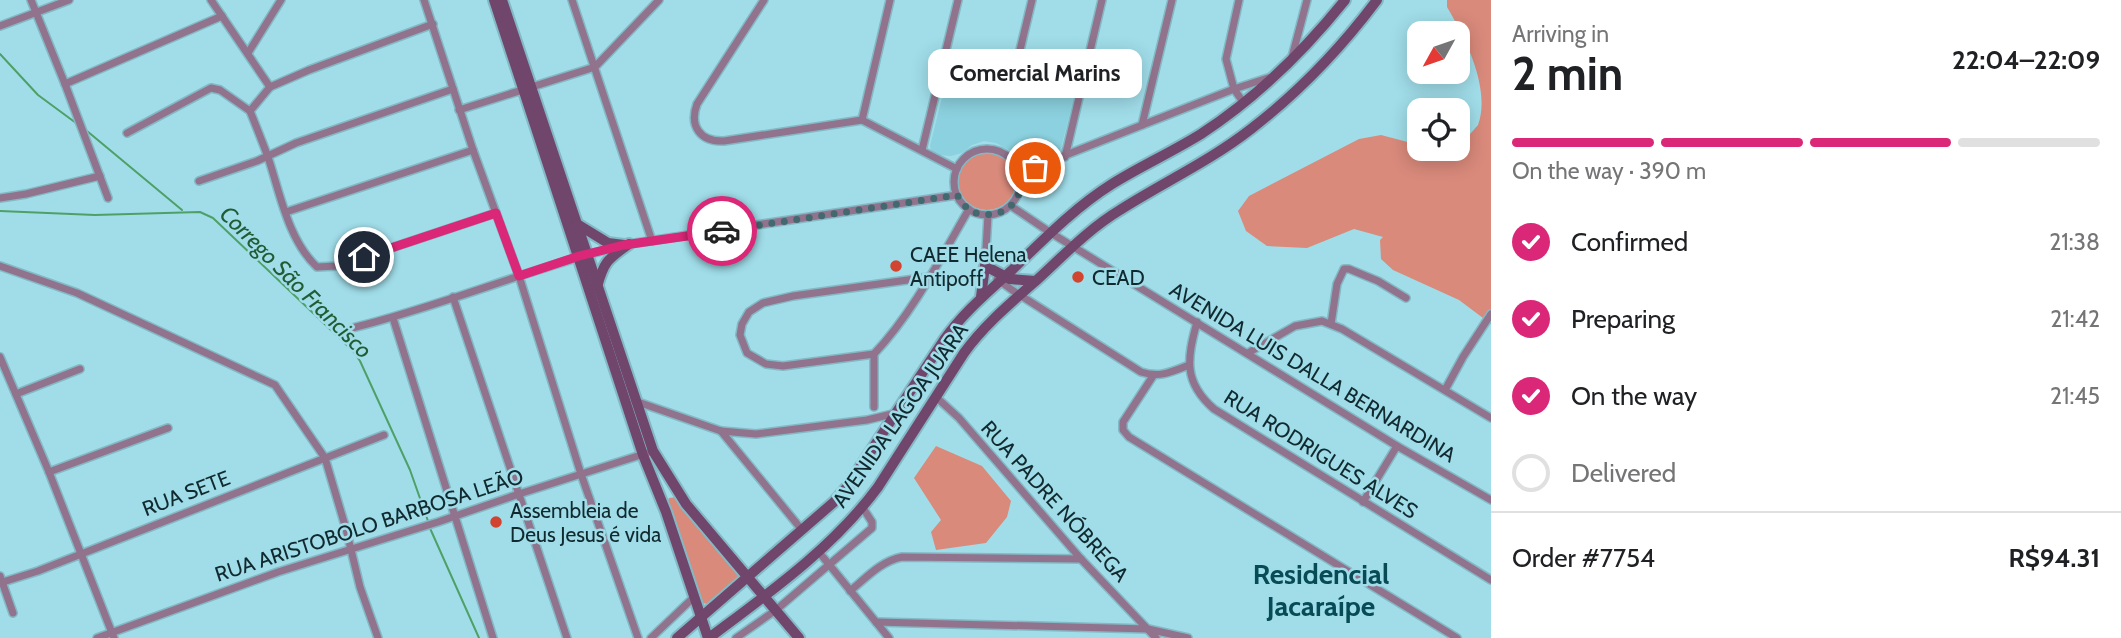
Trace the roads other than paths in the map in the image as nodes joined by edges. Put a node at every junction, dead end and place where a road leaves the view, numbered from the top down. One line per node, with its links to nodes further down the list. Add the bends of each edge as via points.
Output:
1 (31, 0): 20 (street)
2 (69, 0): 20 (street)
3 (211, 0): 21 (street)
4 (281, 0): 25 (street)
5 (424, 0): 22 (street)
6 (494, 0): 23 (main road)
7 (502, 0): 23 (main road)
8 (572, 0): 28 (street)
9 (659, 0): 28 (street)
10 (764, 0): 40 (street, via 697,104 693,115 699,132 724,141)
11 (890, 0): 40 (street)
12 (958, 0): 26 (street)
13 (1032, 0): 29 (street)
14 (1102, 0): 36 (street)
15 (1172, 0): 41 (street)
16 (1239, 0): 35 (street, via 1226,59)
17 (1307, 0): 27 (street)
18 (1345, 0): 27 (main road, AVENIDA LAGOA JUARA)
19 (1377, 0): 63 (main road, AVENIDA LAGOA JUARA, via 1326,62 1251,129 1120,210)
20 (36, 13): 24 (street); 31 (street)
21 (222, 16): 25 (street); 31 (street)
22 (433, 24): 32 (street); 34 (street)
23 (506, 24): 33 (main road)
24 (0, 26)
25 (248, 53): 32 (street)
26 (946, 56): 29 (street); 44 (street)
27 (1291, 59): 30 (main road, AVENIDA LAGOA JUARA)
28 (595, 67): 33 (street); 61 (street)
29 (1014, 75): 36 (street)
30 (1273, 77): 35 (street); 37 (main road, AVENIDA LAGOA JUARA)
31 (65, 84): 49 (street)
32 (270, 87): 39 (street)
33 (528, 88): 38 (street); 59 (main road); 64 (main road)
34 (453, 89): 38 (street); 45 (street)
35 (1234, 89): 37 (street); 41 (street)
36 (1080, 92): 46 (street)
37 (1243, 103): 60 (main road, AVENIDA LAGOA JUARA, via 1201,134 1094,197)
38 (459, 110): 43 (street)
39 (250, 111): 42 (street, via 211,88); 45 (street)
40 (862, 120): 44 (street)
41 (1142, 125): 46 (street)
42 (127, 134)
43 (473, 150): 56 (street); 57 (street)
44 (922, 150): 47 (street)
45 (267, 155): 50 (street); 56 (street)
46 (1065, 157): 48 (street)
47 (957, 169): 48 (street, via 969,154 989,149 1011,159); 51 (street)
48 (1020, 173): 54 (street, via 1020,191)
49 (100, 176): 52 (street); 53 (street)
50 (199, 181)
51 (957, 195): 55 (street); 61 (street)
52 (0, 198)
53 (108, 198)
54 (1011, 206): 58 (street); 60 (street, AVENIDA LUIS DALLA BERNARDINA)
55 (969, 209): 58 (street); 68 (street)
56 (286, 212): 57 (street, via 306,254 320,268)
57 (496, 213): 67 (street)
58 (988, 215): 65 (street)
59 (577, 224): 62 (main road, via 608,243); 64 (main road)
60 (1051, 233): 63 (street, AVENIDA LUIS DALLA BERNARDINA); 69 (main road, AVENIDA LAGOA JUARA)
61 (652, 241): 62 (street)
62 (627, 244): 64 (street); 71 (main road, via 606,262)
63 (1074, 246): 70 (main road, AVENIDA LAGOA JUARA); 78 (street, AVENIDA LUIS DALLA BERNARDINA)
64 (583, 255): 67 (street); 71 (main road); 81 (main road)
65 (989, 263): 69 (main road); 74 (main road)
66 (0, 266): 100 (street, via 77,293 270,382)
67 (519, 276): 73 (street); 102 (street)
68 (929, 277): 82 (street, via 891,337); 82 (street, via 763,303 749,312 742,324 740,335 747,353 766,364 783,366)
69 (1002, 279): 70 (main road); 72 (street); 74 (main road, AVENIDA LAGOA JUARA)
70 (1035, 281): 72 (main road, AVENIDA LAGOA JUARA)
71 (597, 286): 81 (main road)
72 (1020, 295): 87 (street); 90 (main road, AVENIDA LAGOA JUARA, via 977,335)
73 (453, 297): 77 (street); 103 (street)
74 (981, 297): 93 (main road, AVENIDA LAGOA JUARA, via 944,340)
75 (1406, 298): 79 (street, via 1378,281 1344,269)
76 (1491, 314): 88 (street)
77 (394, 318): 80 (street); 109 (street)
78 (1197, 322): 83 (street, AVENIDA LUIS DALLA BERNARDINA); 85 (street)
79 (1331, 324): 83 (street, via 1295,326); 88 (street)
80 (352, 328)
81 (609, 335): 91 (main road)
82 (874, 354): 92 (street)
83 (1248, 354): 98 (street, AVENIDA LUIS DALLA BERNARDINA)
84 (0, 357): 89 (street)
85 (1189, 365): 87 (street); 105 (street, RUA RODRIGUES ALVES, via 1195,388 1214,409)
86 (80, 369): 89 (street)
87 (1153, 376): 141 (street, via 1123,422 1129,437)
88 (1445, 390): 94 (street)
89 (16, 394): 101 (street)
90 (936, 397): 107 (main road, AVENIDA LAGOA JUARA); 114 (street, RUA PADRE NÓBREGA)
91 (632, 402): 96 (street); 99 (main road)
92 (874, 407)
93 (899, 411): 96 (street, via 878,419 756,434); 110 (main road, AVENIDA LAGOA JUARA, via 848,486)
94 (1491, 418)
95 (168, 428): 101 (street)
96 (721, 430): 110 (street)
97 (384, 435): 100 (street, RUA SETE)
98 (1397, 446): 104 (street, AVENIDA LUIS DALLA BERNARDINA); 105 (street)
99 (648, 453): 102 (street, RUA ARISTOBOLO BARBOSA LEÃO); 106 (main road); 108 (main road)
100 (325, 458): 111 (street); 113 (street, RUA SETE)
101 (49, 472): 113 (street)
102 (581, 474): 103 (street, RUA ARISTOBOLO BARBOSA LEÃO); 132 (street)
103 (519, 494): 109 (street, RUA ARISTOBOLO BARBOSA LEÃO); 131 (street)
104 (1491, 500)
105 (1363, 502): 118 (street, RUA RODRIGUES ALVES)
106 (686, 504): 108 (main road); 116 (main road)
107 (863, 508): 112 (main road, AVENIDA LAGOA JUARA); 115 (street, via 872,528)
108 (666, 512): 120 (main road)
109 (456, 515): 111 (street, RUA ARISTOBOLO BARBOSA LEÃO); 130 (street)
110 (802, 530): 116 (main road, AVENIDA LAGOA JUARA)
111 (351, 548): 127 (street, RUA ARISTOBOLO BARBOSA LEÃO, via 217,593); 129 (street)
112 (818, 551): 115 (street); 121 (main road, AVENIDA LAGOA JUARA)
113 (80, 554): 117 (street, RUA SETE); 127 (street)
114 (1081, 559): 119 (street, via 902,557 883,565); 126 (street, RUA PADRE NÓBREGA)
115 (829, 564): 119 (street); 122 (street)
116 (747, 576): 121 (main road); 124 (main road, AVENIDA LAGOA JUARA)
117 (1, 580): 123 (street)
118 (1491, 580)
119 (850, 591): 125 (street)
120 (694, 597): 124 (main road); 133 (street)
121 (764, 597): 122 (main road); 135 (main road, AVENIDA LAGOA JUARA)
122 (776, 610): 136 (street); 137 (main road)
123 (13, 613)
124 (700, 616): 134 (main road, AVENIDA LAGOA JUARA); 135 (main road)
125 (876, 622): 126 (street); 138 (street)
126 (1148, 629): 139 (street, RUA PADRE NÓBREGA); 140 (street)
127 (113, 635): 128 (street, RUA ARISTOBOLO BARBOSA LEÃO)
128 (97, 638)
129 (378, 638)
130 (493, 638)
131 (567, 638)
132 (638, 638)
133 (651, 638)
134 (677, 638)
135 (709, 638)
136 (736, 638)
137 (799, 638)
138 (889, 638)
139 (1156, 638)
140 (1188, 638)
141 (1457, 638)

